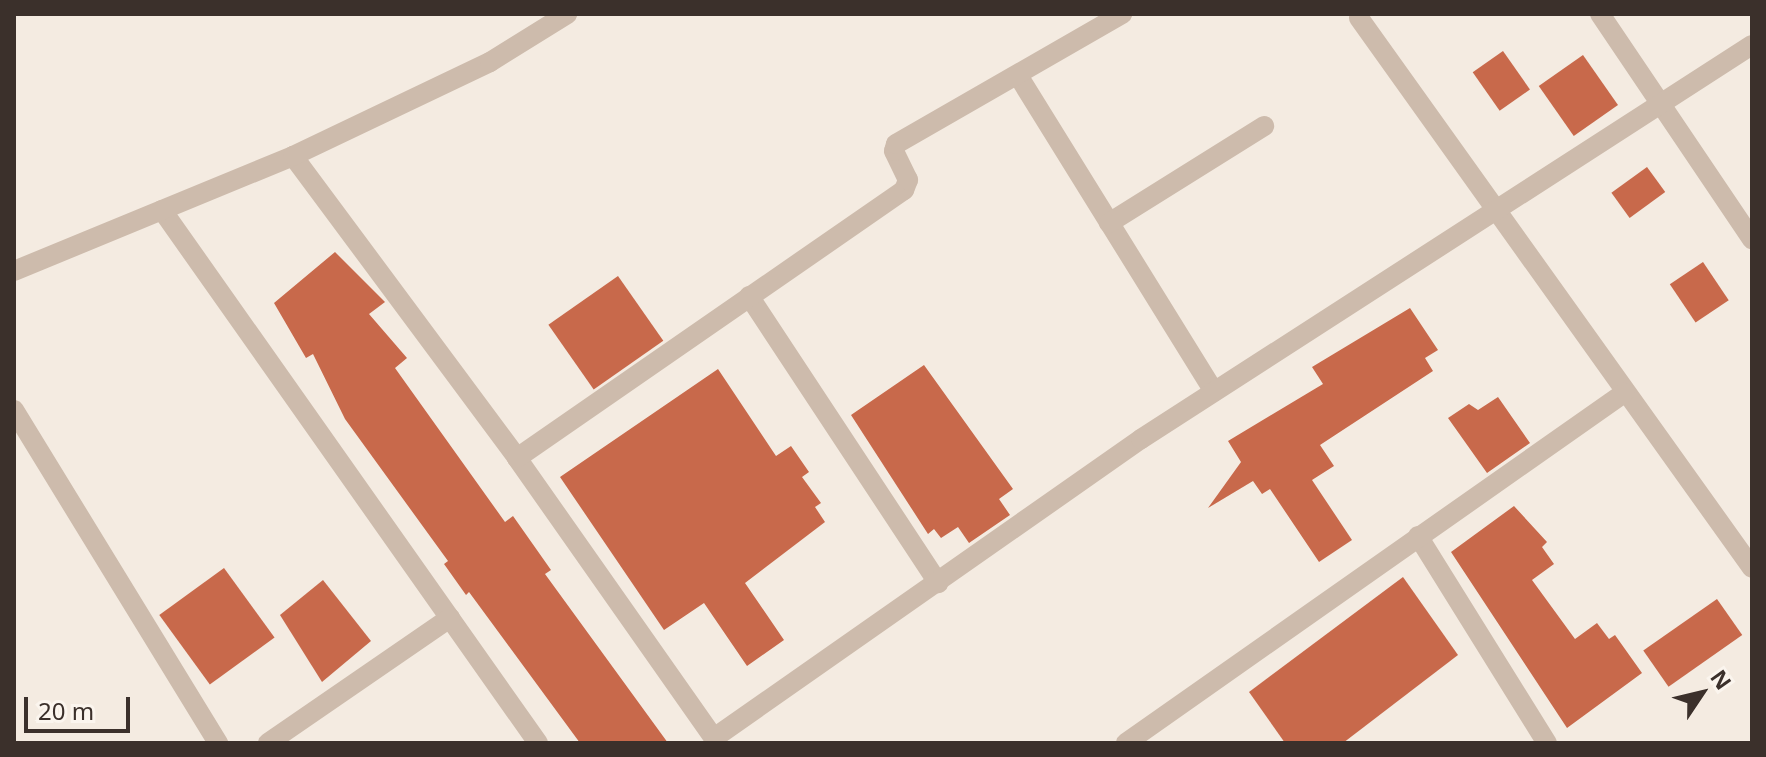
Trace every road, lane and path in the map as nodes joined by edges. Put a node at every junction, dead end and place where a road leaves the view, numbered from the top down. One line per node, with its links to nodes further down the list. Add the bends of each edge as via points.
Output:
1 (567, 14): 9 (street, via 490,62)
2 (1122, 14): 6 (street)
3 (1600, 14): 7 (street)
4 (1359, 18): 10 (street)
5 (1752, 45): 7 (street)
6 (1019, 77): 12 (street); 15 (street, via 896,144 894,151 908,180 904,190)
7 (1661, 104): 10 (street); 13 (street)
8 (1264, 126): 12 (street)
9 (293, 156): 11 (street); 19 (street)
10 (1500, 209): 16 (street); 17 (street)
11 (162, 210): 14 (street); 23 (street)
12 (1109, 223): 16 (street)
13 (1752, 239)
14 (14, 271)
15 (749, 296): 19 (street); 22 (street)
16 (1214, 392): 22 (street)
17 (1624, 393): 20 (street); 21 (street)
18 (14, 410): 25 (street)
19 (517, 458): 24 (street)
20 (1418, 536): 28 (street); 29 (street)
21 (1752, 568)
22 (938, 583): 24 (street)
23 (450, 618): 26 (street); 27 (street)
24 (716, 740)
25 (218, 743)
26 (268, 743)
27 (538, 743)
28 (1126, 743)
29 (1547, 743)

